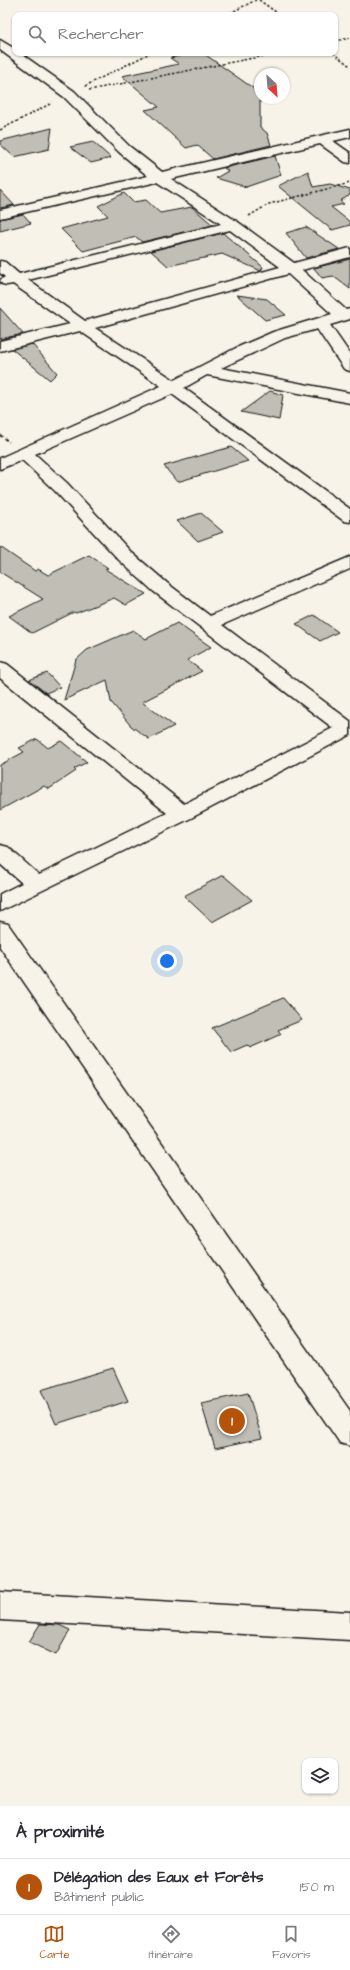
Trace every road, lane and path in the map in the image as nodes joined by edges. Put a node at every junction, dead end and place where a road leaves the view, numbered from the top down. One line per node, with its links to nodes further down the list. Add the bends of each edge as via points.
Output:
1 (256, 0): 3 (path)
2 (259, 0): 4 (path)
3 (232, 12)
4 (276, 12)
5 (350, 38): 6 (path)
6 (338, 40)
7 (0, 44): 8 (street)
8 (12, 53)
9 (17, 56): 13 (street)
10 (264, 56): 13 (path)
11 (337, 56): 12 (path)
12 (350, 66)
13 (69, 94): 17 (street, via 124,149)
14 (350, 133): 15 (street)
15 (323, 140): 16 (street); 17 (street)
16 (350, 159)
17 (160, 178): 19 (street); 20 (street)
18 (350, 183): 20 (path, via 269,204)
19 (0, 214)
20 (233, 226): 23 (street); 24 (street)
21 (350, 252): 23 (street)
22 (0, 266): 24 (street)
23 (291, 268): 25 (street); 27 (street)
24 (8, 280): 27 (street)
25 (347, 315): 26 (street)
26 (320, 322): 29 (street); 30 (street, via 279,335)
27 (83, 326): 28 (street); 31 (street)
28 (0, 346)
29 (350, 366)
30 (204, 370): 31 (street); 32 (street)
31 (173, 387): 33 (street); 35 (street)
32 (350, 398)
33 (25, 454): 34 (street); 37 (street, via 61,487 131,561)
34 (0, 464)
35 (350, 517)
36 (350, 562): 37 (street)
37 (207, 624): 39 (street)
38 (0, 668): 40 (street)
39 (348, 728): 40 (street)
40 (182, 814): 42 (street)
41 (0, 852): 42 (street)
42 (36, 884): 43 (street)
43 (0, 902)
44 (0, 930): 45 (street)
45 (350, 1434)
46 (0, 1606): 47 (street)
47 (350, 1626)

